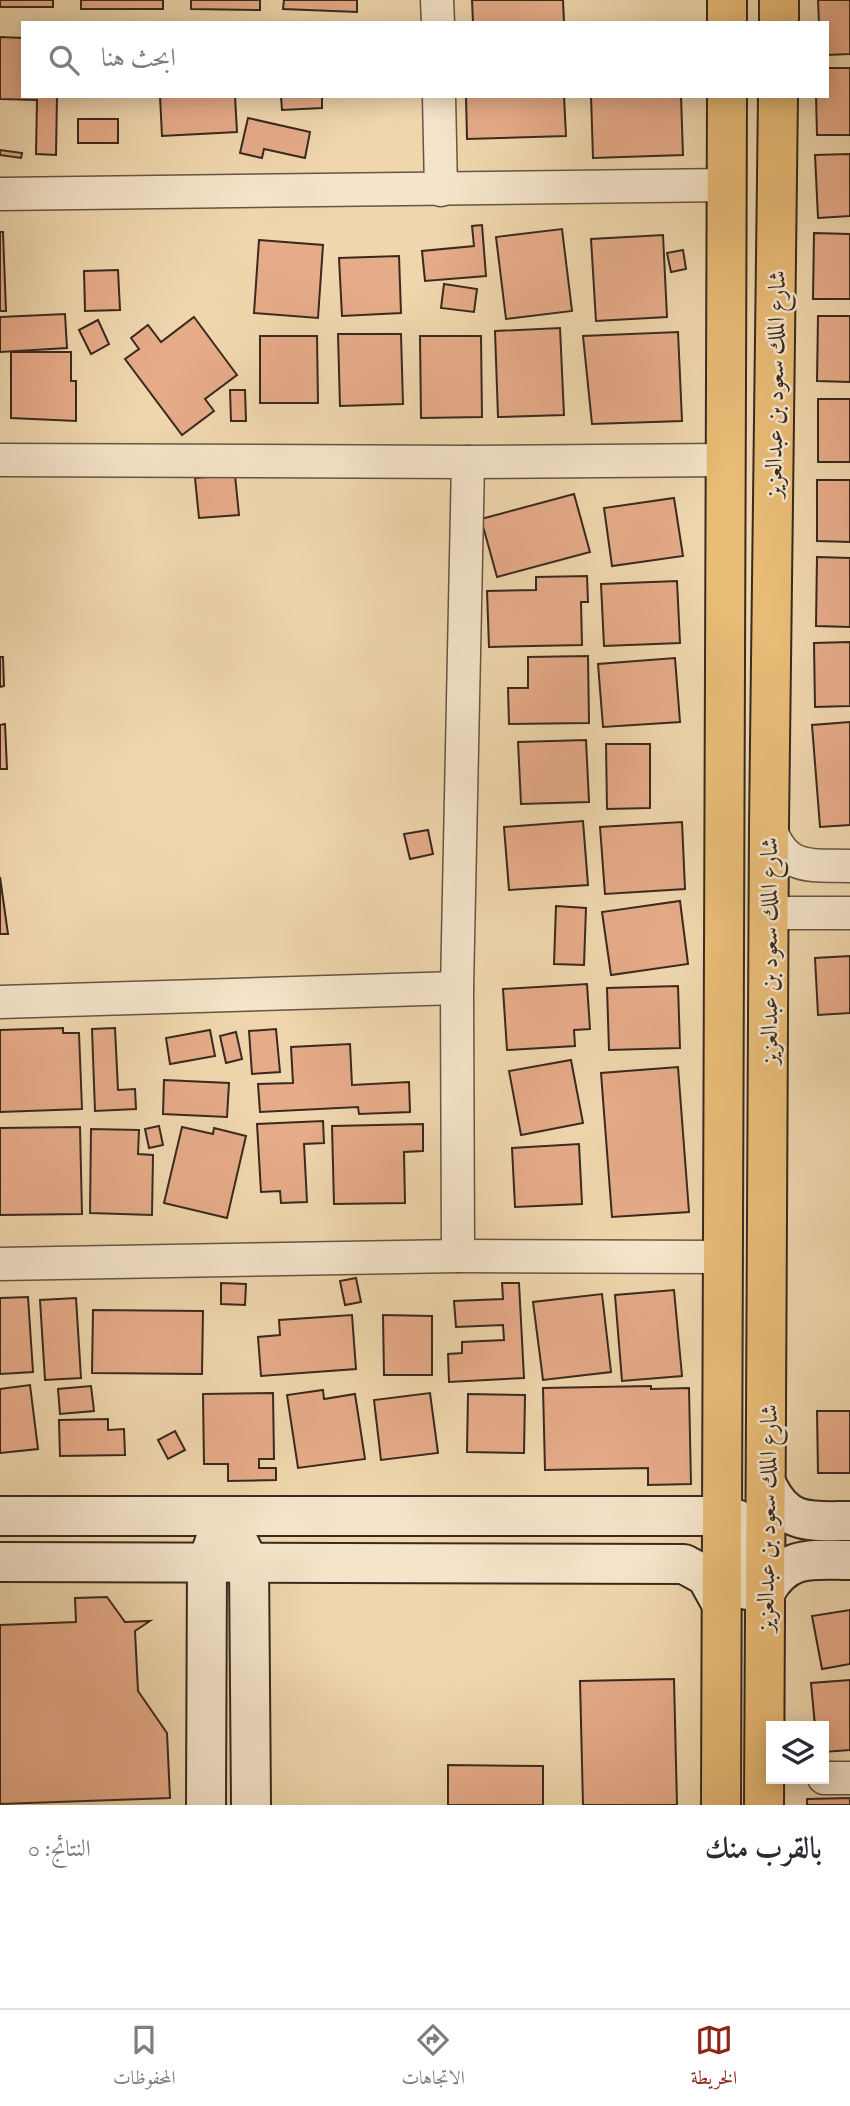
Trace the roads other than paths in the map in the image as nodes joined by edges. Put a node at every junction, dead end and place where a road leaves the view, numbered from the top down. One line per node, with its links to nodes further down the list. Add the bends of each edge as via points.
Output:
1 (437, 0): 4 (street)
2 (727, 0): 5 (main road)
3 (779, 0): 6 (main road)
4 (438, 21)
5 (727, 21)
6 (779, 21)
7 (439, 98): 11 (street)
8 (727, 98): 10 (main road, شارع الملك سعود بن عبدالعزيز)
9 (778, 98): 17 (main road, شارع الملك سعود بن عبدالعزيز)
10 (727, 185): 11 (street); 14 (main road, شارع الملك سعود بن عبدالعزيز)
11 (441, 190): 12 (street)
12 (0, 194)
13 (0, 460): 15 (street)
14 (726, 460): 15 (street); 16 (main road, شارع الملك سعود بن عبدالعزيز)
15 (468, 462): 21 (street)
16 (725, 681): 19 (main road, via 741,758 740,890 749,907); 24 (main road, شارع الملك سعود بن عبدالعزيز)
17 (769, 825): 18 (street, via 783,855 795,862); 19 (main road, شارع الملك سعود بن عبدالعزيز)
18 (850, 866)
19 (769, 913): 20 (street); 26 (main road, شارع الملك سعود بن عبدالعزيز)
20 (850, 913)
21 (457, 988): 22 (street); 23 (street)
22 (0, 1002)
23 (458, 1256): 24 (street); 25 (street)
24 (723, 1257): 28 (main road, شارع الملك سعود بن عبدالعزيز)
25 (0, 1264)
26 (768, 1487): 30 (street, via 793,1517); 35 (main road, شارع الملك سعود بن عبدالعزيز)
27 (0, 1516): 29 (street)
28 (721, 1516): 29 (street); 36 (main road, شارع الملك سعود بن عبدالعزيز); 37 (street, via 736,1520 745,1532 746,1661)
29 (225, 1517): 33 (street); 34 (street)
30 (850, 1521)
31 (850, 1560): 35 (street, via 795,1563 783,1569)
32 (0, 1562): 33 (street)
33 (207, 1563): 34 (street); 41 (street)
34 (250, 1563): 36 (street, via 684,1564 706,1576); 42 (street)
35 (766, 1591): 37 (main road, شارع الملك سعود بن عبدالعزيز)
36 (721, 1602): 43 (main road, شارع الملك سعود بن عبدالعزيز)
37 (764, 1734): 40 (main road, شارع الملك سعود بن عبدالعزيز)
38 (829, 1778): 39 (street)
39 (850, 1778)
40 (767, 1787)
41 (206, 1805)
42 (251, 1805)
43 (721, 1805)

